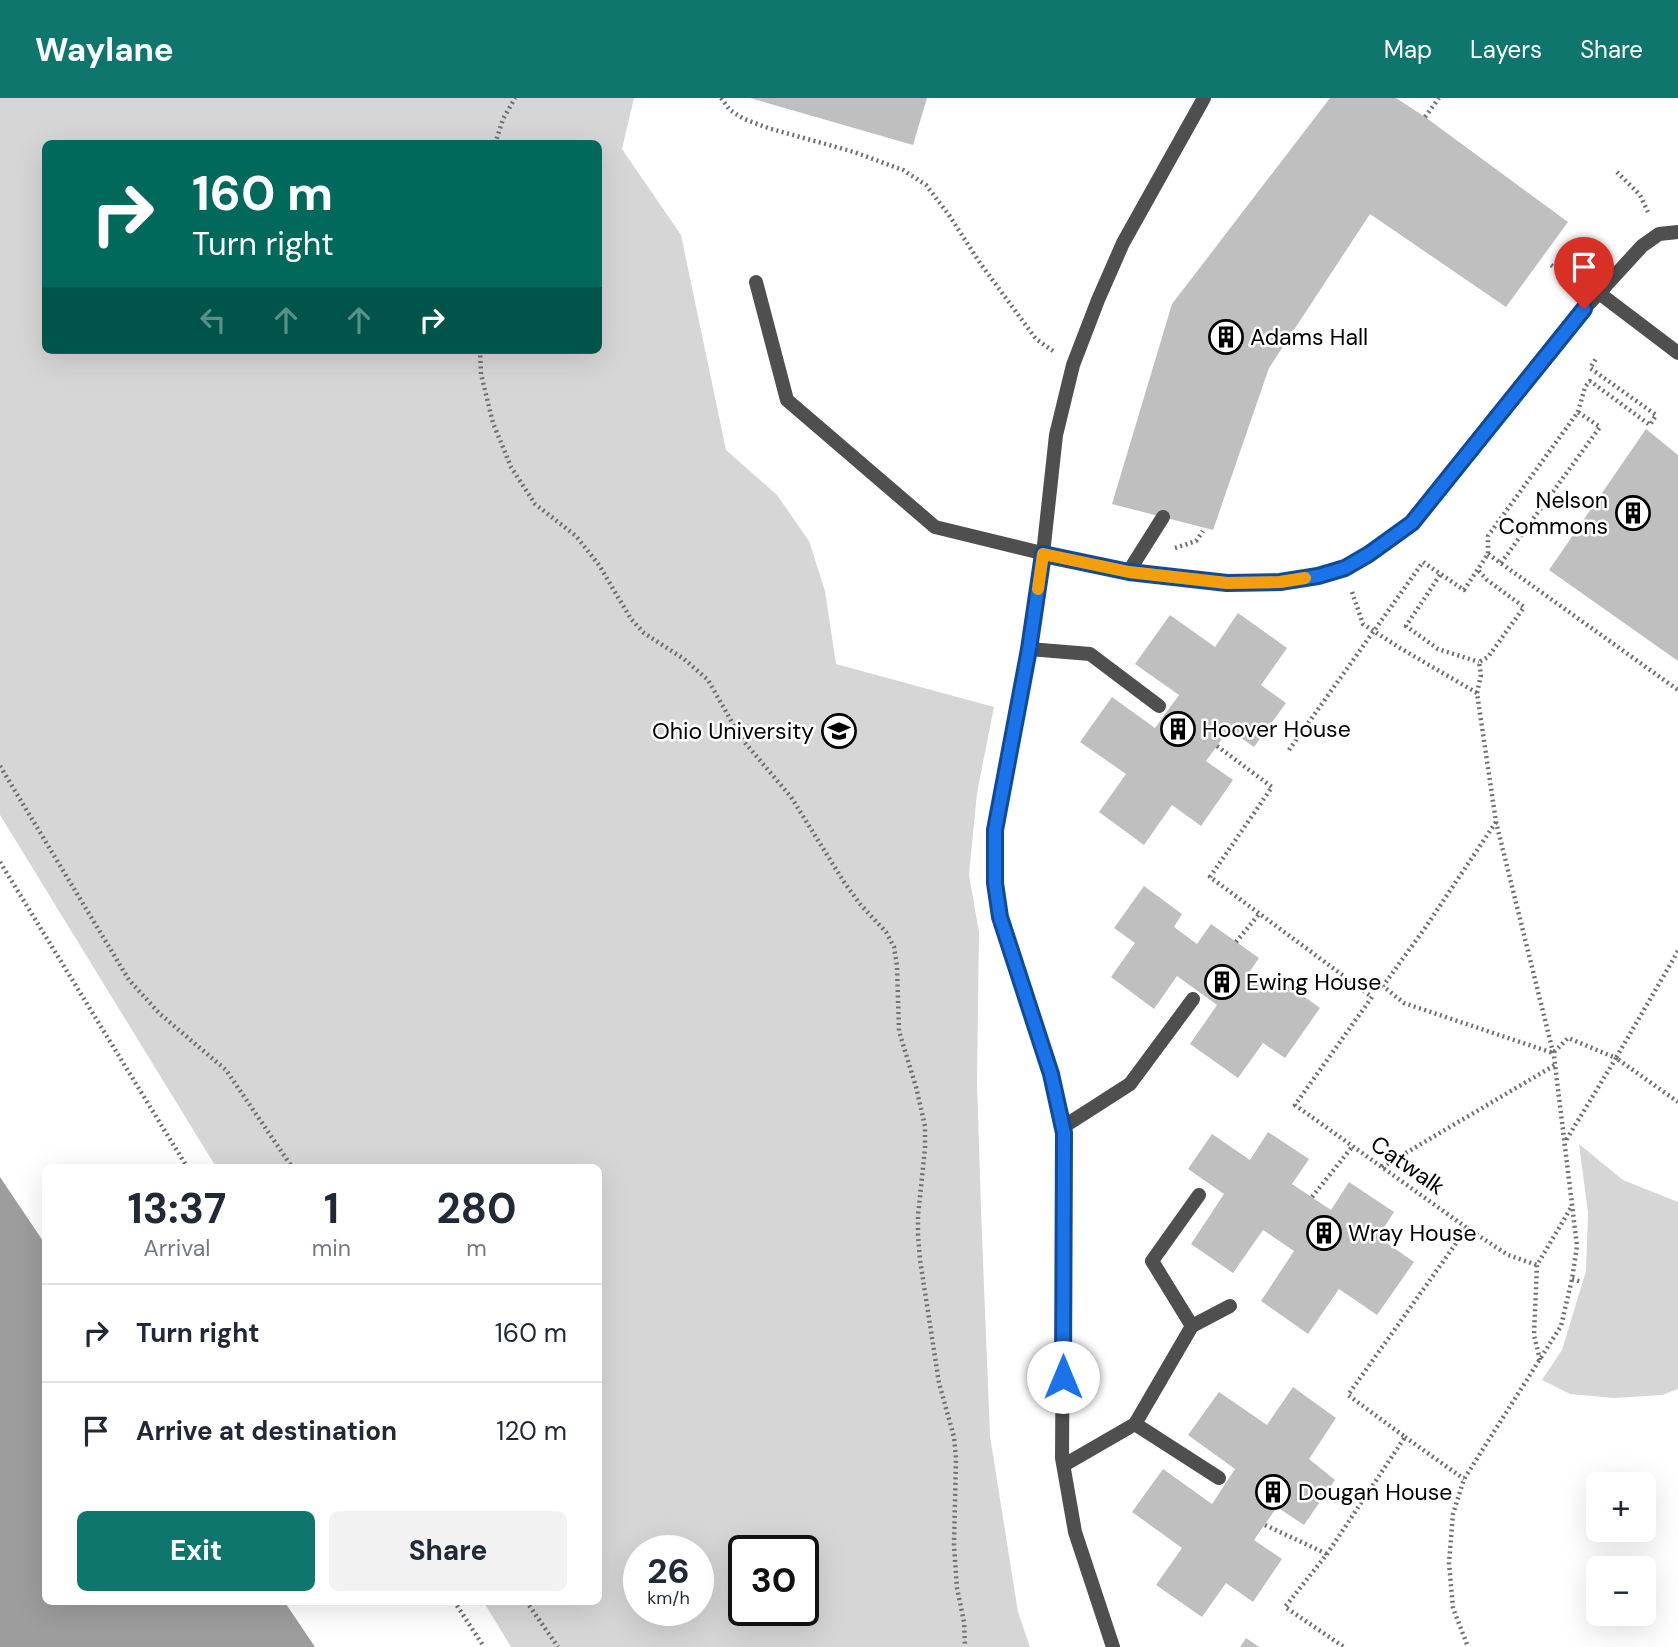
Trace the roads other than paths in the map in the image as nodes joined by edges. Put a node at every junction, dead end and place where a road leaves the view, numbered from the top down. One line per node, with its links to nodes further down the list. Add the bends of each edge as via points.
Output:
1 (1204, 98): 7 (street, via 1123,243 1073,365 1056,435)
2 (1678, 232): 4 (street, via 1659,234 1642,246)
3 (757, 282): 7 (street, via 787,400 935,527)
4 (1599, 293): 5 (street); 8 (street, via 1412,523 1369,554 1345,568 1280,582 1227,583)
5 (1678, 353)
6 (1163, 517): 8 (street)
7 (1043, 554): 8 (street); 9 (street)
8 (1129, 572)
9 (1029, 649): 10 (street, via 1090,654); 12 (street, via 995,830 995,883 1000,917 1051,1074)
10 (1159, 706)
11 (1193, 999): 12 (street, via 1130,1084)
12 (1063, 1127): 17 (street)
13 (1199, 1195): 15 (street, via 1152,1261)
14 (1230, 1306): 15 (street)
15 (1192, 1326): 16 (street)
16 (1135, 1424): 17 (street); 18 (street)
17 (1064, 1465): 19 (street, via 1075,1532)
18 (1219, 1478)
19 (1113, 1647)

